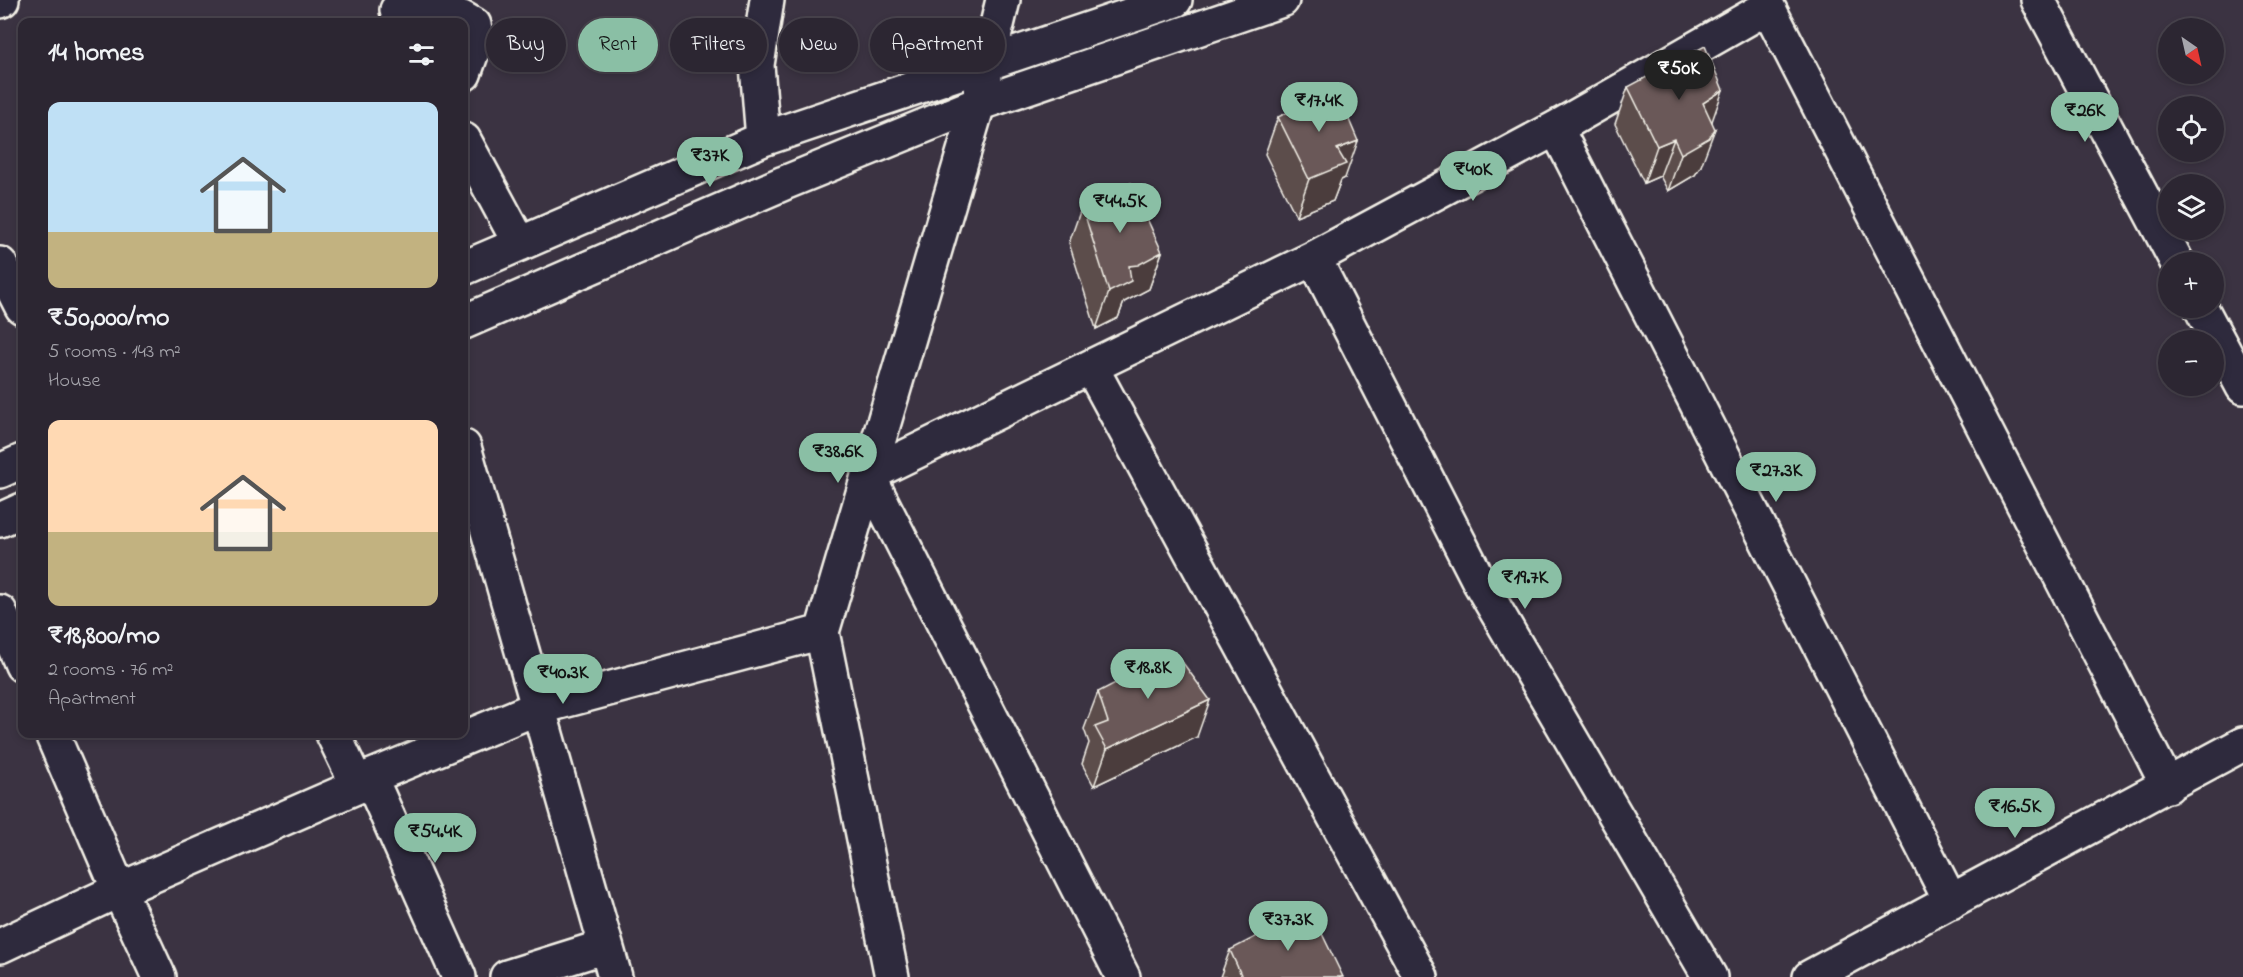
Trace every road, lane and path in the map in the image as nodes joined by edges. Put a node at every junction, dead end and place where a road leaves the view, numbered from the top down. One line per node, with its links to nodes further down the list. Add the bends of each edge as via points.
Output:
1 (767, 0): 17 (street, via 757,65)
2 (1003, 0): 9 (street)
3 (1175, 0): 11 (street)
4 (1282, 0): 15 (street)
5 (2038, 0): 20 (street)
6 (1772, 2): 16 (street); 45 (street)
7 (396, 11): 8 (street)
8 (462, 18)
9 (998, 18)
10 (468, 22): 12 (street, via 474,25 477,38)
11 (1005, 59)
12 (468, 63)
13 (968, 72): 17 (street)
14 (985, 72): 15 (street)
15 (978, 104): 26 (street, via 784,183); 32 (street)
16 (1556, 128): 21 (street); 47 (street)
17 (763, 139): 19 (street)
18 (468, 147): 19 (street)
19 (520, 244): 23 (street)
20 (2172, 252)
21 (1314, 258): 27 (street); 57 (street, via 1480,583)
22 (9, 266): 24 (street)
23 (468, 266)
24 (18, 294)
25 (2206, 318): 28 (street)
26 (468, 320)
27 (1091, 367): 32 (street); 56 (street)
28 (2243, 387)
29 (468, 461): 38 (street)
30 (18, 463): 31 (street)
31 (0, 471)
32 (868, 475): 36 (street); 55 (street)
33 (18, 512): 34 (street)
34 (0, 520)
35 (0, 612): 37 (street)
36 (822, 632): 38 (street); 54 (street)
37 (18, 655)
38 (537, 708): 39 (street); 49 (street)
39 (468, 737)
40 (54, 738): 46 (street)
41 (336, 738): 44 (street)
42 (466, 738): 44 (street)
43 (2243, 744): 45 (street)
44 (364, 781): 46 (street); 51 (street)
45 (2168, 786): 47 (street)
46 (118, 891): 48 (street); 50 (street)
47 (1950, 902): 58 (street)
48 (0, 946)
49 (606, 946): 52 (street); 53 (street)
50 (159, 977)
51 (459, 977)
52 (507, 977)
53 (615, 977)
54 (892, 977)
55 (1123, 977)
56 (1421, 977)
57 (1710, 977)
58 (1810, 977)

